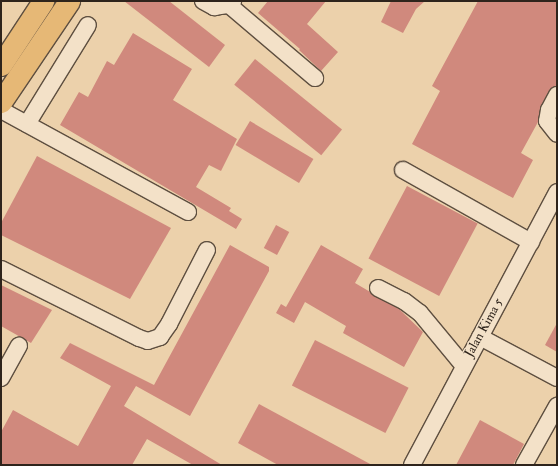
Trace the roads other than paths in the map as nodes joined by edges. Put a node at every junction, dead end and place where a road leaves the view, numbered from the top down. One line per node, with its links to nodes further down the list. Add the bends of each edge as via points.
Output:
1 (43, 1): 6 (main road)
2 (69, 1): 9 (main road)
3 (203, 1): 4 (street, via 214,7)
4 (231, 3): 7 (street)
5 (88, 25): 11 (street)
6 (1, 65)
7 (315, 78)
8 (557, 95): 12 (street, via 549,110 547,121)
9 (1, 102)
10 (1, 110): 11 (street)
11 (27, 124): 15 (street)
12 (557, 134)
13 (403, 170): 16 (street)
14 (557, 192): 16 (street, Jalan Kima 5)
15 (188, 212)
16 (531, 242): 20 (street, Jalan Kima 5)
17 (207, 250): 18 (street, via 169,324 160,337 148,340 138,338)
18 (1, 269)
19 (378, 288): 22 (street, via 404,301 420,313)
20 (480, 338): 22 (street, Jalan Kima 5); 24 (street)
21 (19, 346): 23 (street)
22 (463, 365): 26 (street, Jalan Kima 5)
23 (1, 378)
24 (557, 378)
25 (557, 406): 27 (street)
26 (412, 465)
27 (524, 465)

